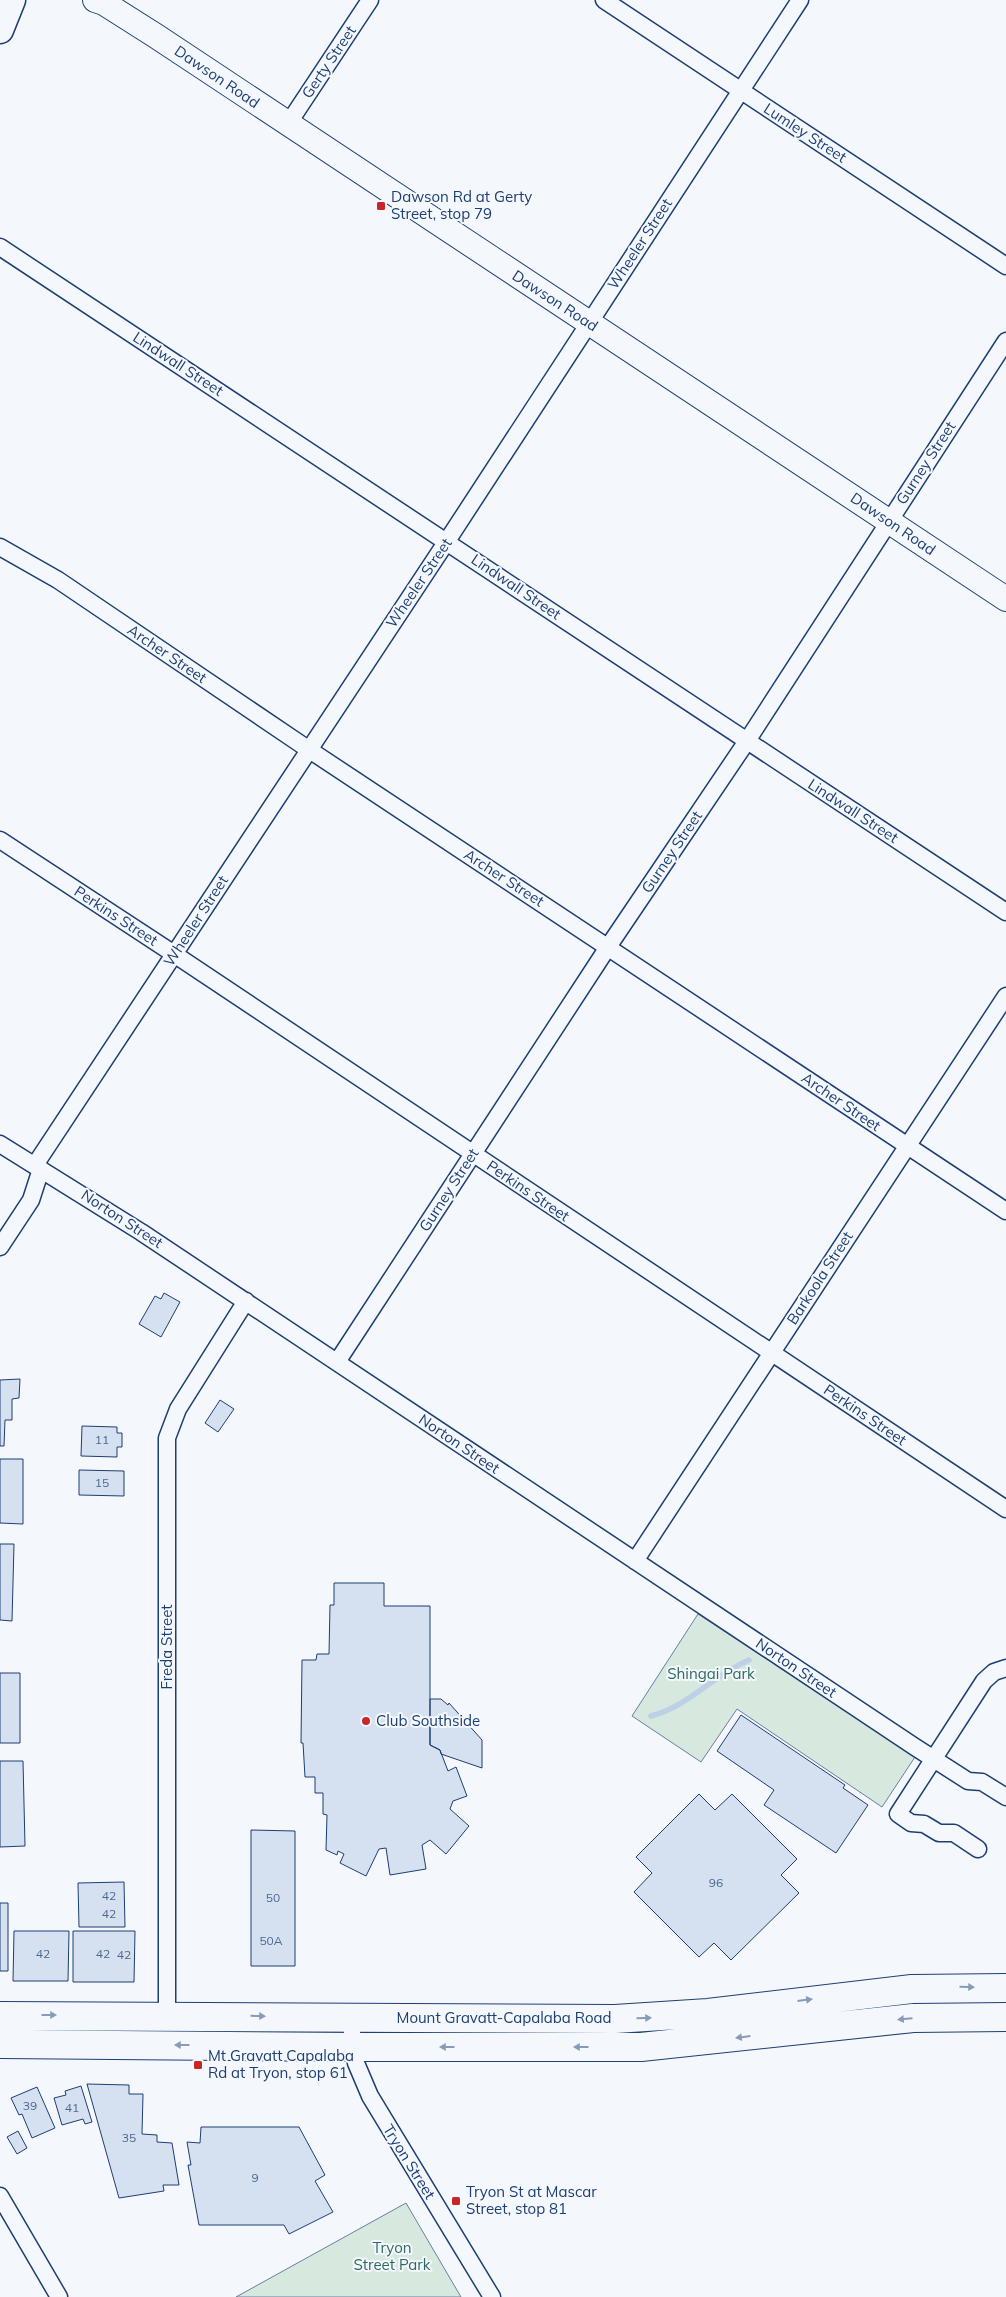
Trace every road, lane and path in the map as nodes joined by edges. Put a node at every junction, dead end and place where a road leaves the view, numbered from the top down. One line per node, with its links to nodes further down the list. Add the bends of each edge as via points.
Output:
1 (12, 0): 6 (main road)
2 (370, 0): 8 (street, Gerty Street)
3 (604, 0): 7 (street, Lumley Street)
4 (800, 0): 7 (street, Wheeler Street)
5 (100, 1): 8 (main road, Dawson Road)
6 (0, 30)
7 (740, 90): 10 (street, Lumley Street); 11 (street, Wheeler Street)
8 (288, 124): 11 (main road, Dawson Road)
9 (0, 247): 14 (street, Lindwall Street)
10 (1006, 266)
11 (589, 324): 13 (main road, Dawson Road); 14 (street, Wheeler Street)
12 (1006, 341): 13 (street, Gurney Street)
13 (889, 521): 16 (main road, Dawson Road); 17 (street, Gurney Street)
14 (447, 541): 17 (street, Lindwall Street); 18 (street, Wheeler Street)
15 (0, 547): 18 (street, Archer Street, via 58,580)
16 (1006, 599)
17 (747, 741): 20 (street, Lindwall Street); 21 (street, Gurney Street)
18 (309, 749): 21 (street, Archer Street); 22 (street, Wheeler Street)
19 (0, 840): 22 (street, Perkins Street)
20 (1006, 912)
21 (608, 947): 25 (street, Archer Street); 26 (street, Gurney Street)
22 (174, 954): 26 (street, Perkins Street); 27 (street, Wheeler Street)
23 (1006, 996): 25 (street, Barkoola Street)
24 (0, 1144): 27 (street, Norton Street)
25 (907, 1146): 28 (street, Archer Street); 31 (street, Barkoola Street)
26 (472, 1154): 31 (street, Perkins Street); 32 (street, Gurney Street)
27 (38, 1167): 29 (street, Wheeler Street, via 31,1200); 30 (street, Norton Street)
28 (1006, 1211)
29 (0, 1247)
30 (246, 1302): 32 (street, Norton Street); 40 (street, Freda Street, via 178,1409 167,1438)
31 (771, 1353): 33 (street, Perkins Street); 34 (street, Barkoola Street)
32 (337, 1362): 34 (street, Norton Street)
33 (1006, 1509)
34 (635, 1561): 36 (street, Norton Street)
35 (1006, 1668): 36 (street, via 994,1672 984,1681)
36 (935, 1759): 37 (street, Norton Street, via 968,1781 982,1782); 38 (street, via 898,1814 911,1823 924,1824 939,1833 954,1833)
37 (1006, 1797)
38 (978, 1849)
39 (1006, 1988): 42 (highway, Mount Gravatt-Capalaba Road, one-way to 39, via 664,2017 912,1989)
40 (167, 2015): 41 (highway, Mount Gravatt-Capalaba Road, one-way to 40); 42 (highway, Mount Gravatt-Capalaba Road, one-way to 42)
41 (0, 2016)
42 (350, 2017): 45 (street, Tryon Street)
43 (1006, 2017): 45 (highway, Mount Gravatt-Capalaba Road, one-way to 45, via 913,2018 657,2046)
44 (0, 2044): 45 (highway, Mount Gravatt-Capalaba Road, one-way to 44)
45 (353, 2047): 48 (street, Tryon Street, via 360,2074 380,2116)
46 (0, 2196): 47 (street)
47 (59, 2297)
48 (492, 2297)

